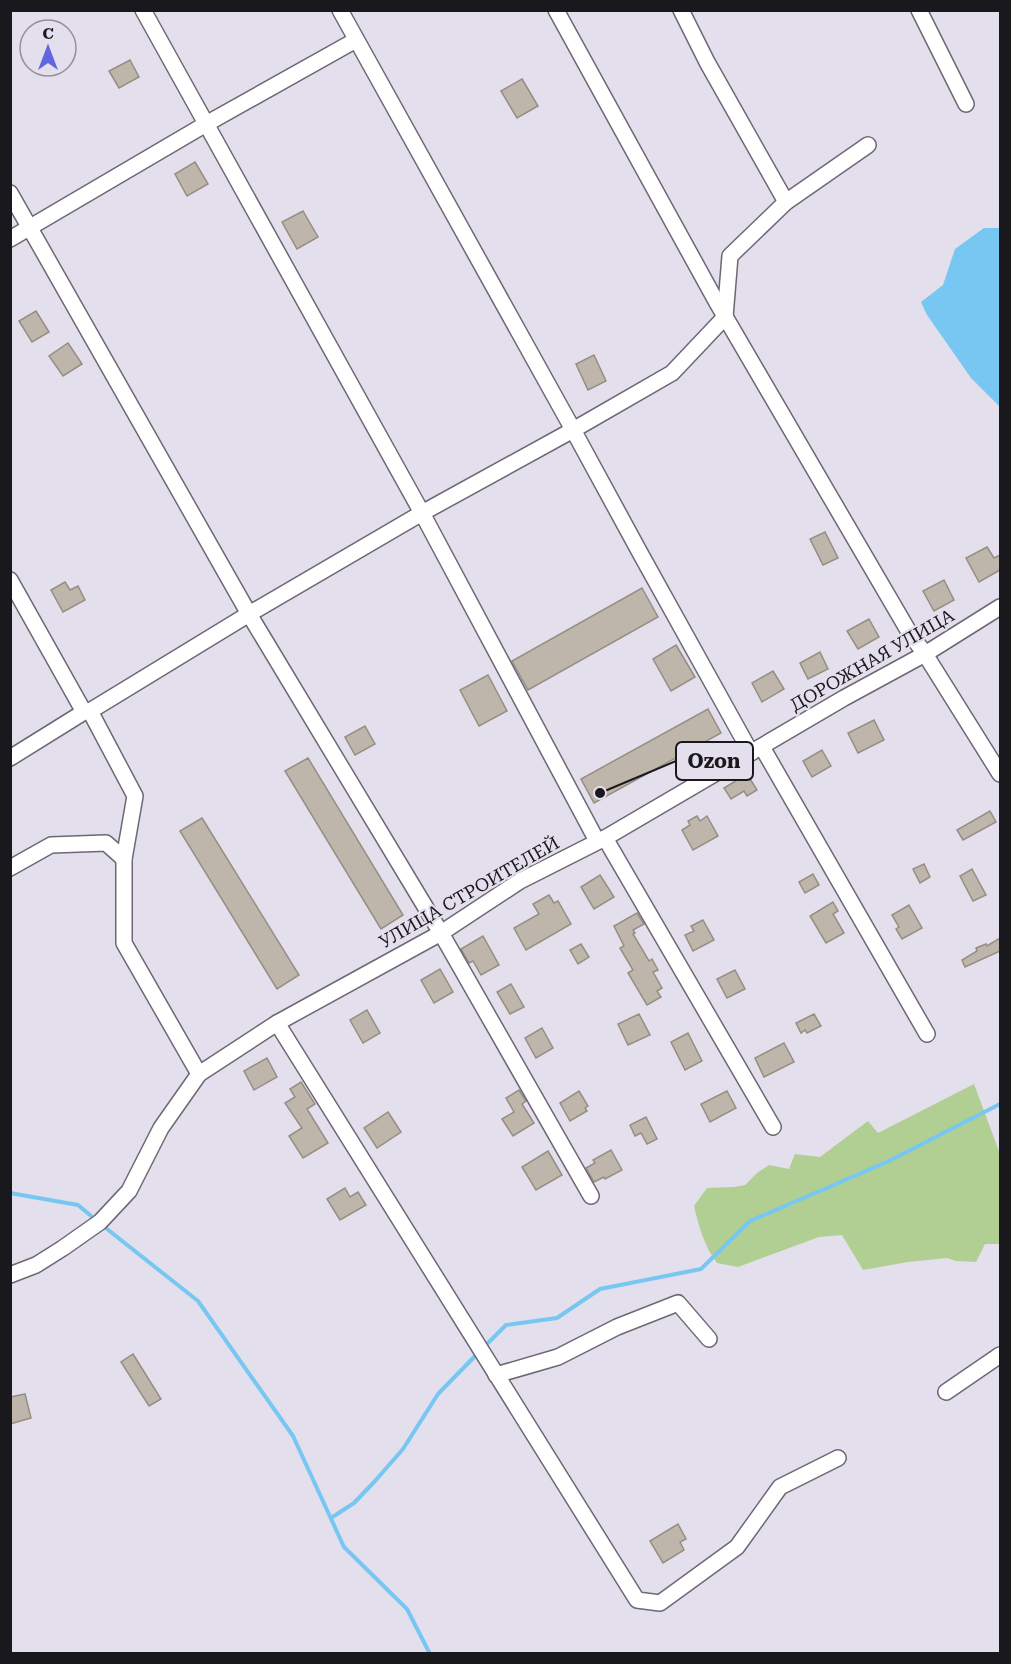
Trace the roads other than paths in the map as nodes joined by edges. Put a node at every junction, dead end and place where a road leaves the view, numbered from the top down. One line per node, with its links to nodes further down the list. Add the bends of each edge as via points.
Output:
1 (143, 10): 8 (street)
2 (340, 10): 6 (street)
3 (556, 10): 14 (street)
4 (681, 10): 11 (street)
5 (919, 10): 7 (street)
6 (356, 40): 8 (street); 15 (street)
7 (966, 104)
8 (206, 124): 12 (street); 16 (street)
9 (868, 146): 11 (street)
10 (10, 193): 12 (street)
11 (786, 202): 14 (street, via 730,256)
12 (30, 228): 13 (street); 19 (street)
13 (10, 239)
14 (725, 316): 15 (street, via 672,373); 20 (street)
15 (573, 430): 16 (street); 22 (street)
16 (422, 513): 19 (street); 25 (street)
17 (10, 580): 21 (street)
18 (1000, 607): 20 (street, ДОРОЖНАЯ УЛИЦА)
19 (249, 614): 21 (street); 28 (street)
20 (925, 654): 22 (street, ДОРОЖНАЯ УЛИЦА); 24 (street)
21 (87, 712): 23 (street); 26 (street, via 135,796)
22 (756, 750): 25 (street, УЛИЦА СТРОИТЕЛЕЙ); 30 (street)
23 (10, 758)
24 (1000, 774)
25 (601, 839): 28 (street, УЛИЦА СТРОИТЕЛЕЙ, via 520,881); 32 (street)
26 (124, 860): 27 (street, via 106,843 51,845); 31 (street, via 124,943)
27 (10, 868)
28 (441, 933): 29 (street, УЛИЦА СТРОИТЕЛЕЙ); 33 (street)
29 (277, 1023): 31 (street, УЛИЦА СТРОИТЕЛЕЙ); 37 (street)
30 (927, 1034)
31 (199, 1074): 34 (street, via 161,1128 129,1191 100,1222 36,1265)
32 (773, 1127)
33 (591, 1196)
34 (10, 1275)
35 (709, 1340): 37 (street, via 678,1303 617,1327 558,1357)
36 (1000, 1355): 38 (street)
37 (496, 1375): 39 (street, via 637,1600 660,1603 737,1547 780,1487)
38 (946, 1392)
39 (838, 1458)

